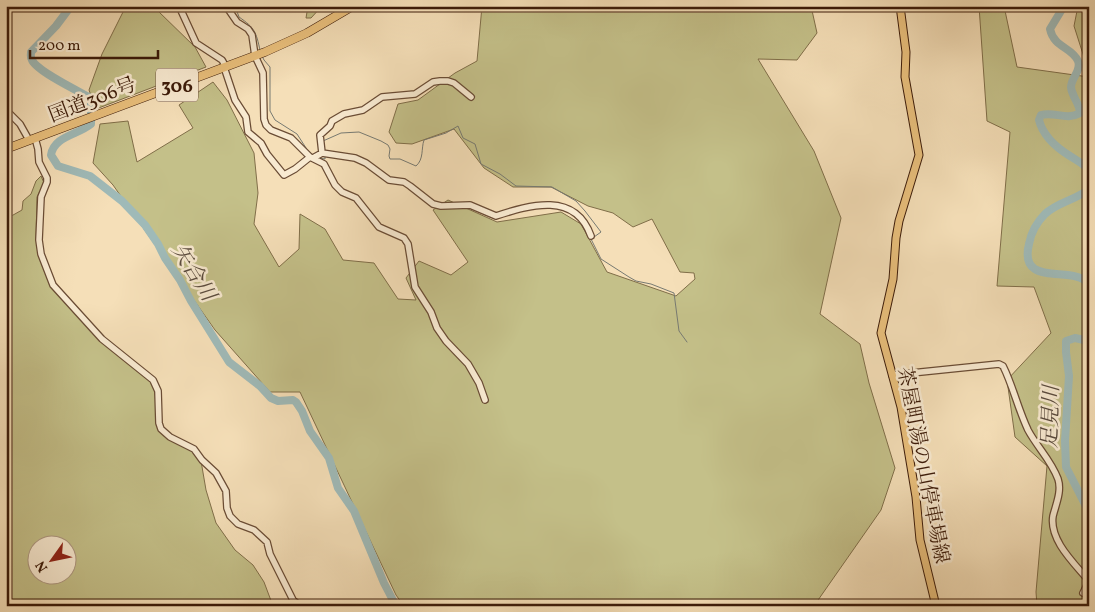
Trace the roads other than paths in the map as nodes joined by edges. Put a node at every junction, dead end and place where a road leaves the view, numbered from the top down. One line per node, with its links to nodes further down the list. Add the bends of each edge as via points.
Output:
1 (179, 6): 6 (street, via 196,43 222,60)
2 (226, 6): 5 (street, via 237,22 250,32)
3 (353, 6): 5 (highway, 国道306号 / 306, via 307,33)
4 (900, 6): 13 (main road, 茶屋町湯の山停車場線, via 906,52 905,77 920,155 899,221 893,279 882,330)
5 (259, 54): 6 (highway, 国道306号 / 306); 11 (street, via 266,125)
6 (225, 67): 9 (highway, 国道306号 / 306); 11 (street, via 233,95 246,117 248,132 261,143 284,175)
7 (471, 97): 11 (street, via 448,80 433,82 415,94 382,97 363,110 344,114 332,121 320,134)
8 (6, 110): 9 (street)
9 (32, 139): 10 (highway, 国道306号 / 306); 17 (street, via 47,178 41,197 39,240 53,286 102,339 155,383 161,429 170,438 194,449 216,473 226,491 230,516 267,542 293,600)
10 (6, 149)
11 (318, 156): 12 (street, via 355,158 384,178 404,182 433,204 441,206 470,205 496,216 524,207 556,204 587,224); 14 (street, via 334,185 356,198 379,227 404,238 408,244 415,286 437,328 480,383)
12 (591, 236)
13 (892, 375): 15 (street, via 1002,365 1026,426 1058,479 1053,532); 18 (main road, 茶屋町湯の山停車場線, via 907,439 920,540)
14 (485, 400)
15 (1089, 581): 16 (street)
16 (1083, 593)
17 (300, 606)
18 (936, 606)

